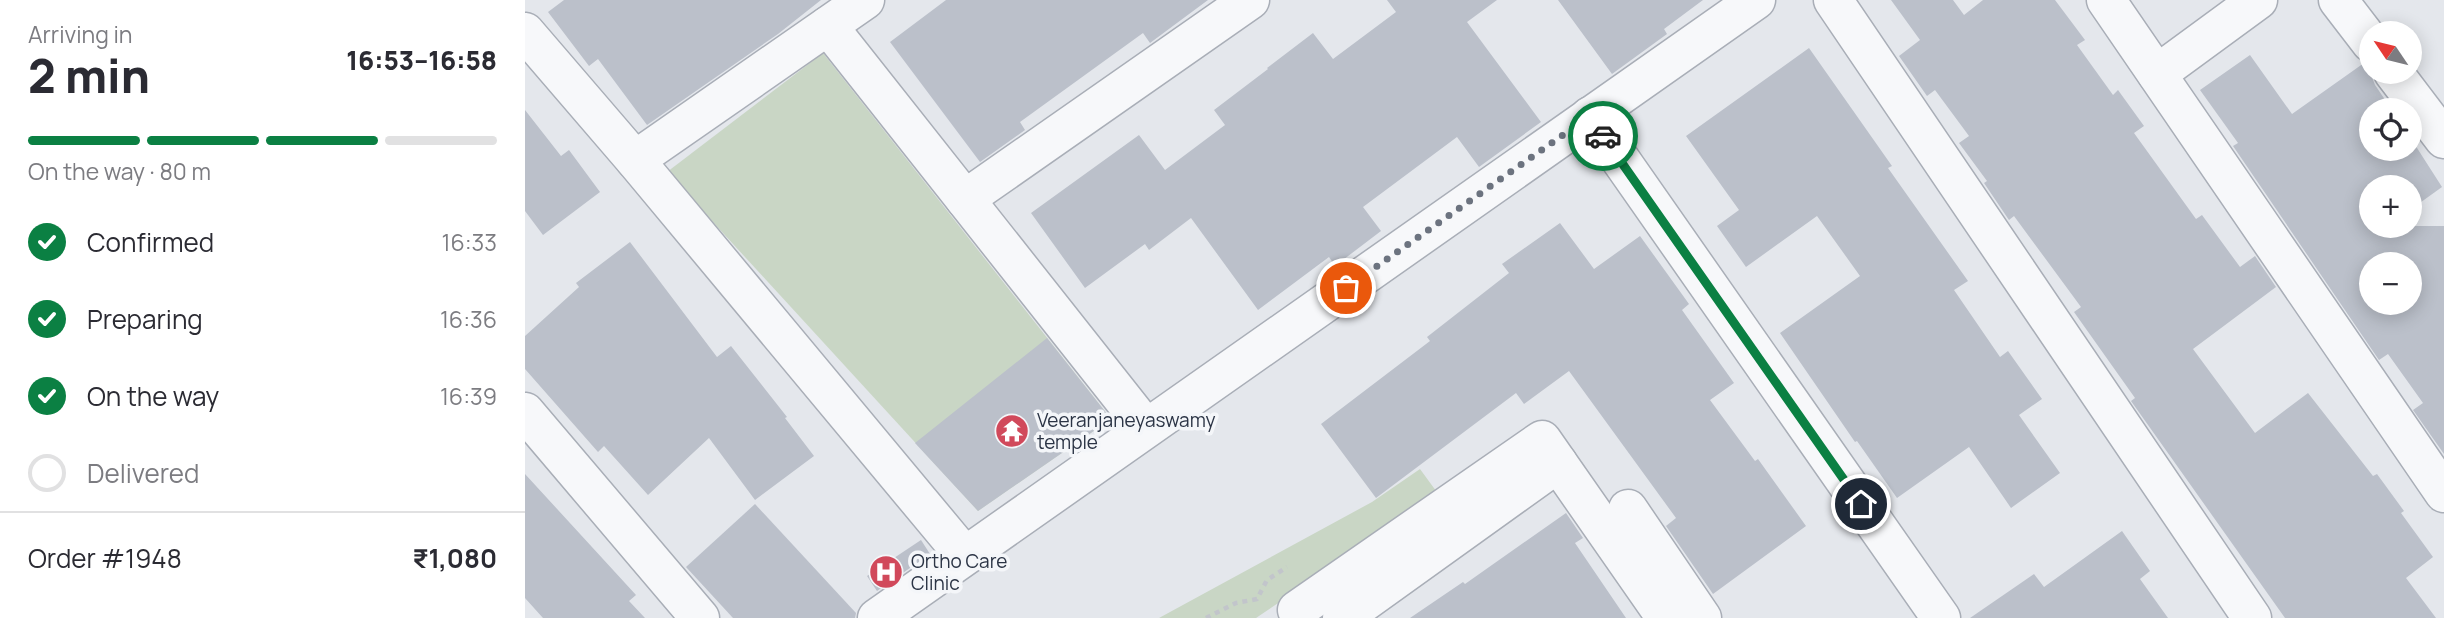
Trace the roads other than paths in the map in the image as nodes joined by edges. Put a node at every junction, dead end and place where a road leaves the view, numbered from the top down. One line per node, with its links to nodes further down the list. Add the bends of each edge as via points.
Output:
1 (865, 0): 8 (street)
2 (1250, 0): 16 (street)
3 (1756, 0): 13 (street)
4 (1833, 0): 30 (street)
5 (2106, 0): 11 (street)
6 (2258, 0): 11 (street)
7 (2338, 0): 9 (street)
8 (828, 26): 15 (street); 16 (street)
9 (2359, 27)
10 (525, 32): 15 (street)
11 (2157, 74): 20 (street)
12 (2402, 84): 14 (street)
13 (1590, 116): 18 (street); 29 (street)
14 (2444, 138)
15 (635, 160): 22 (street)
16 (965, 199): 18 (street)
17 (525, 412): 24 (street)
18 (1146, 428): 22 (street)
19 (1558, 463): 23 (street, via 1542,440); 26 (street); 27 (street)
20 (2444, 493)
21 (1628, 509): 28 (street)
22 (964, 555): 25 (street)
23 (1297, 610)
24 (700, 618)
25 (877, 618)
26 (1342, 618)
27 (1666, 618)
28 (1702, 618)
29 (1941, 618)
30 (2252, 618)

